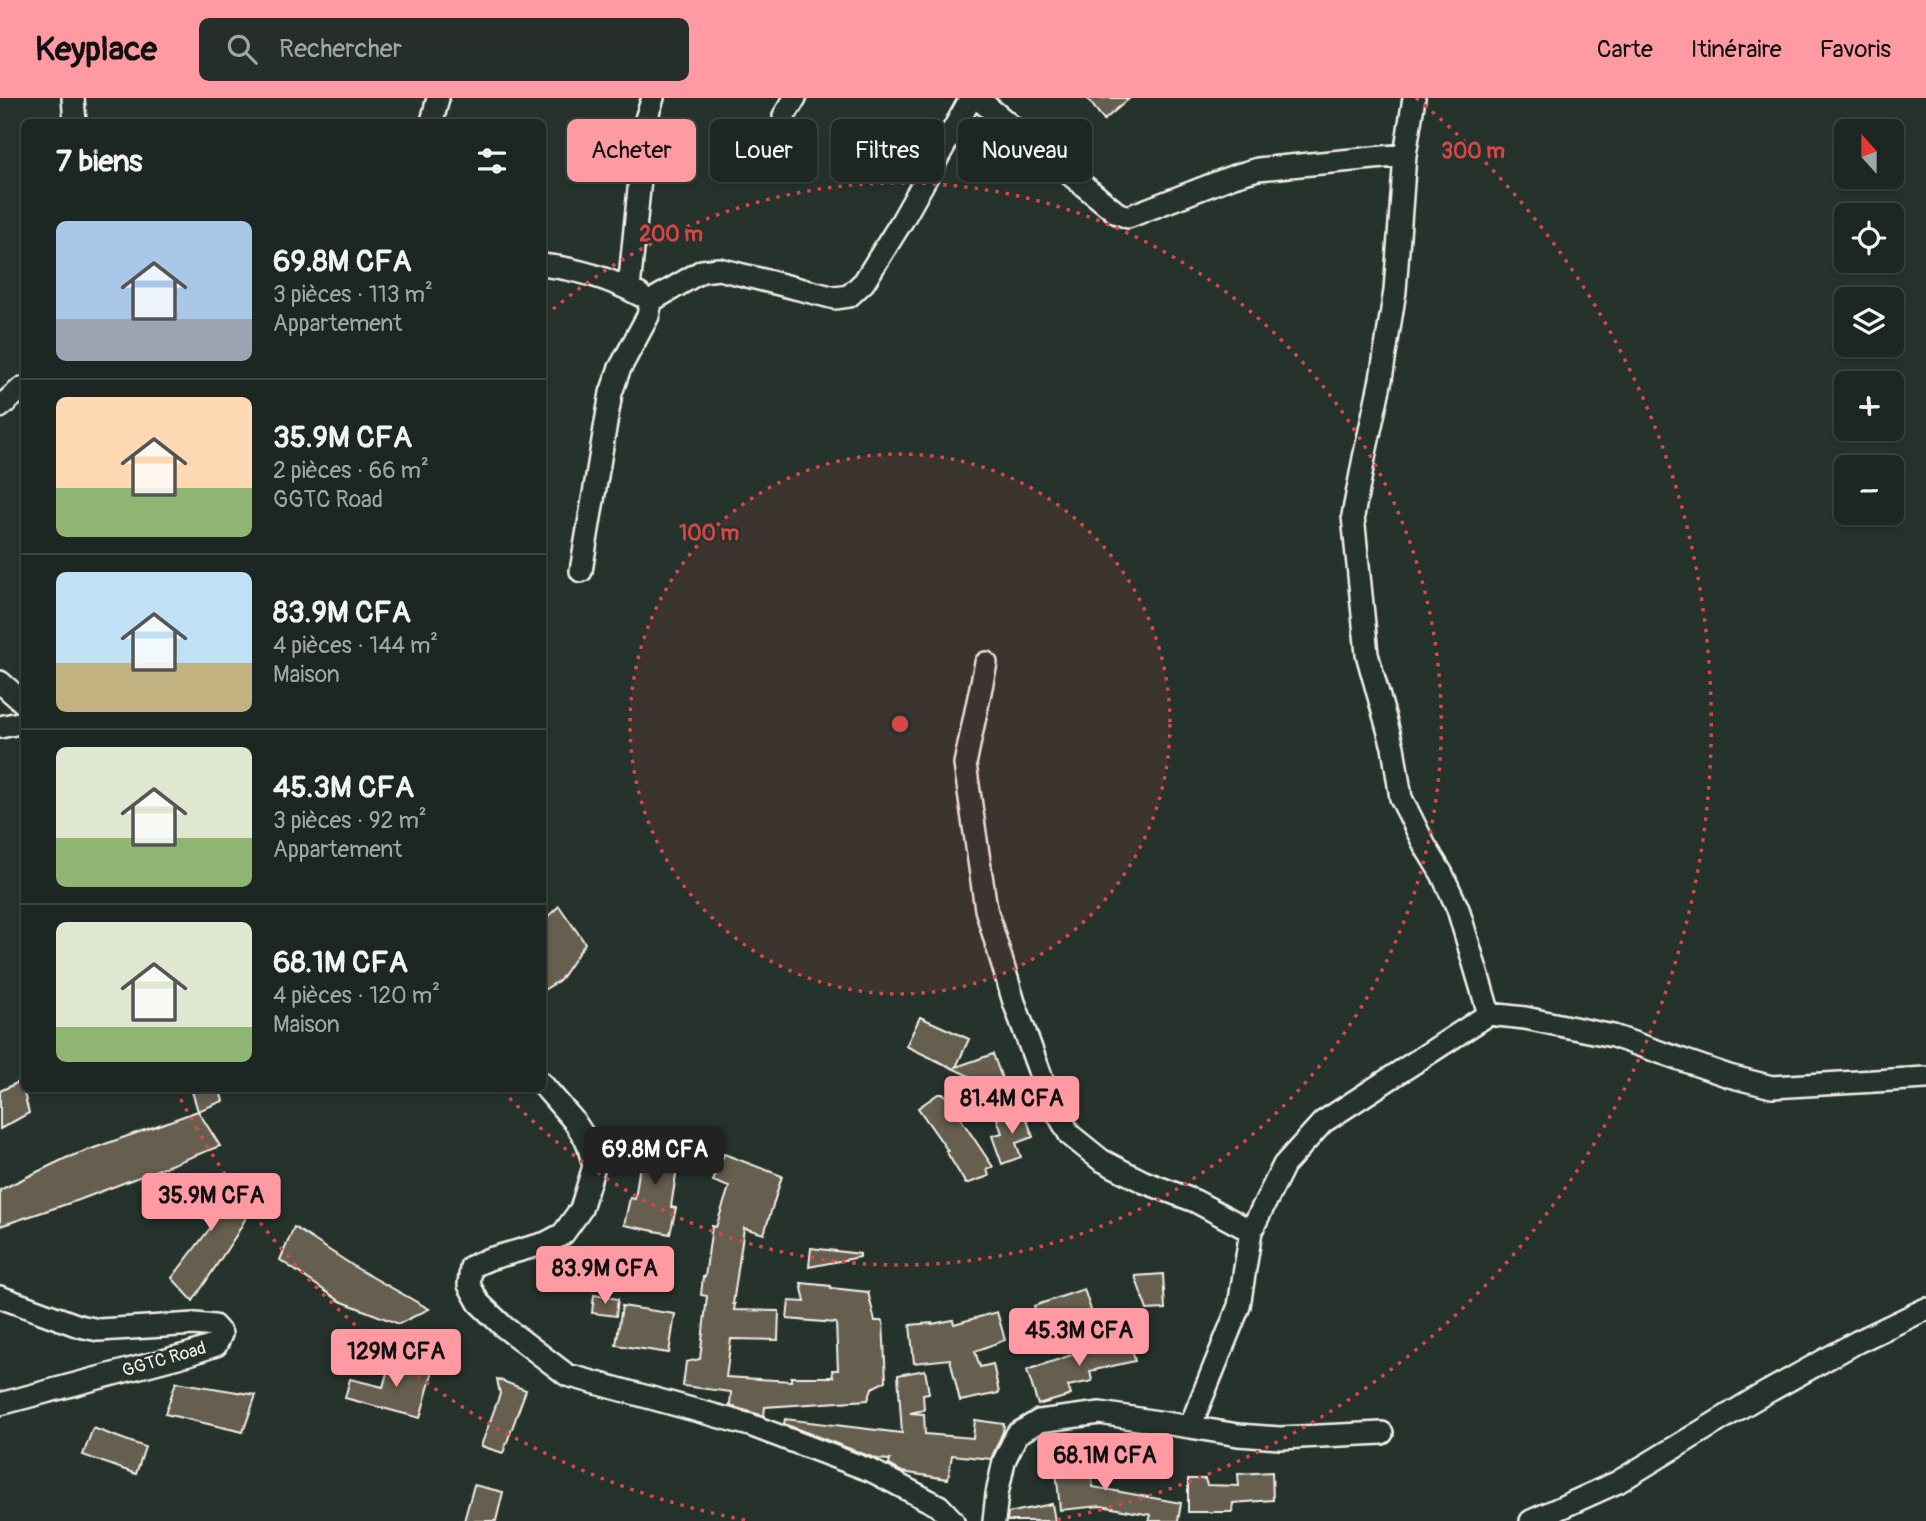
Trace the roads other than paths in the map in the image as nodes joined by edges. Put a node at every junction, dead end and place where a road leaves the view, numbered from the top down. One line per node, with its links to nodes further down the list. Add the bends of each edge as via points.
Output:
1 (73, 98): 7 (street)
2 (438, 98): 8 (street)
3 (653, 98): 11 (street, via 646,119)
4 (971, 98): 12 (street, via 902,221 864,282 849,296 835,298 719,269 702,271)
5 (977, 98): 9 (street, via 1116,213 1128,217 1258,169)
6 (1413, 98): 9 (street)
7 (75, 119)
8 (433, 119)
9 (1405, 155): 21 (street, via 1395,291 1353,516 1367,654 1393,747 1401,798 1458,909)
10 (546, 265): 11 (street, via 598,275)
11 (629, 289): 12 (street)
12 (651, 301): 15 (street, via 611,393)
13 (21, 389): 14 (street)
14 (0, 408)
15 (581, 571)
16 (986, 663): 24 (street, via 965,764 986,909 1049,1098 1070,1135 1101,1160)
17 (0, 682): 18 (street)
18 (21, 700)
19 (21, 723): 20 (street)
20 (0, 727)
21 (1489, 1014): 22 (street, via 1613,1036 1772,1087); 24 (street, via 1323,1122 1284,1165)
22 (1926, 1078)
23 (546, 1089): 30 (street, via 587,1141 594,1166 581,1209 563,1234 547,1243 471,1267 469,1285 479,1303 567,1375 750,1425 872,1471 939,1506)
24 (1251, 1231): 28 (street, via 1240,1306)
25 (0, 1297): 27 (street, GGTC Road, via 99,1330 195,1324 214,1325 221,1334 215,1345)
26 (1926, 1309): 32 (street, via 1857,1342 1618,1482)
27 (0, 1404)
28 (1190, 1427): 29 (street, via 1280,1438); 31 (street, via 1100,1413 1039,1421 1017,1434 1004,1461)
29 (1382, 1433)
30 (953, 1521)
31 (994, 1521)
32 (1531, 1521)

